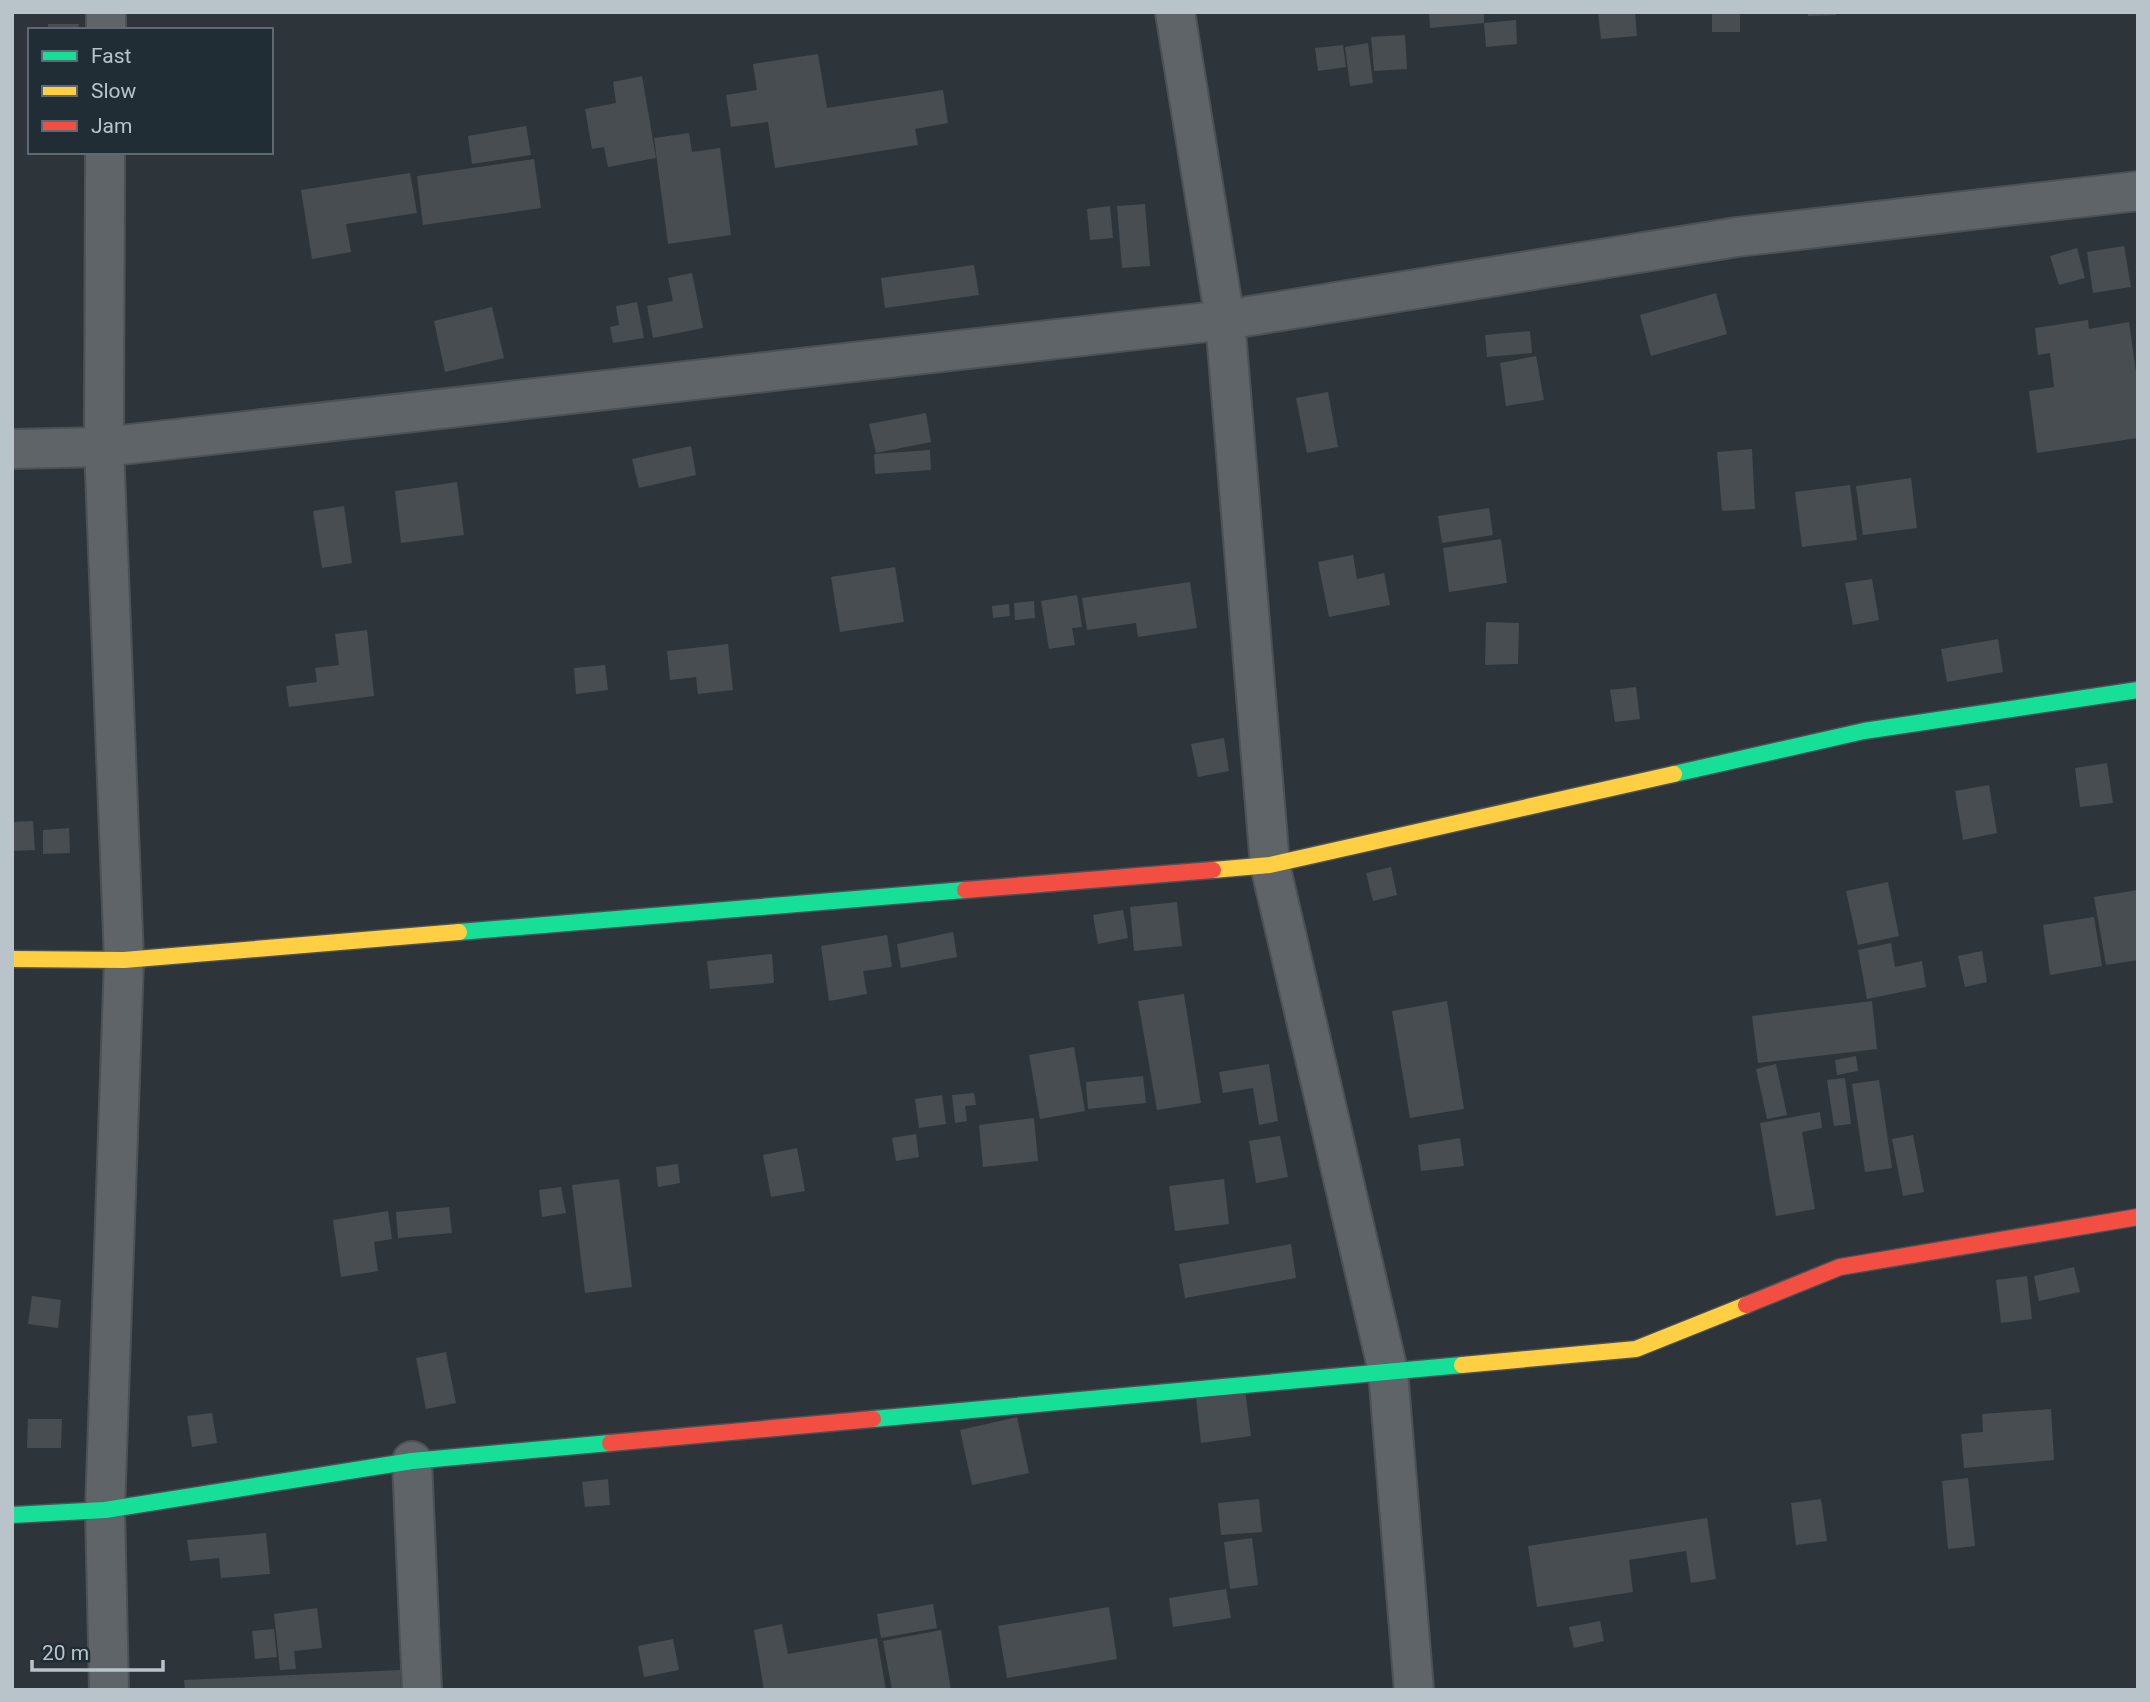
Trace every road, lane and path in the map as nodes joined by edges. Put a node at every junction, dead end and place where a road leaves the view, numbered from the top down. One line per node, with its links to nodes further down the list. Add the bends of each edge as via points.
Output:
1 (1175, 12): 4 (street)
2 (106, 154): 5 (street)
3 (2138, 191): 4 (street, via 1737,237)
4 (1225, 320): 5 (street); 8 (street)
5 (104, 447): 6 (street); 10 (street)
6 (12, 449)
7 (2138, 690): 8 (street, via 1864,731)
8 (1270, 865): 10 (street); 12 (street)
9 (12, 959): 10 (street)
10 (124, 960): 14 (street)
11 (2138, 1217): 12 (street, via 1840,1267 1636,1349)
12 (1388, 1371): 13 (street); 18 (street)
13 (412, 1461): 14 (street); 17 (street)
14 (105, 1510): 15 (street); 16 (street)
15 (12, 1515)
16 (109, 1690)
17 (422, 1690)
18 (1413, 1690)

